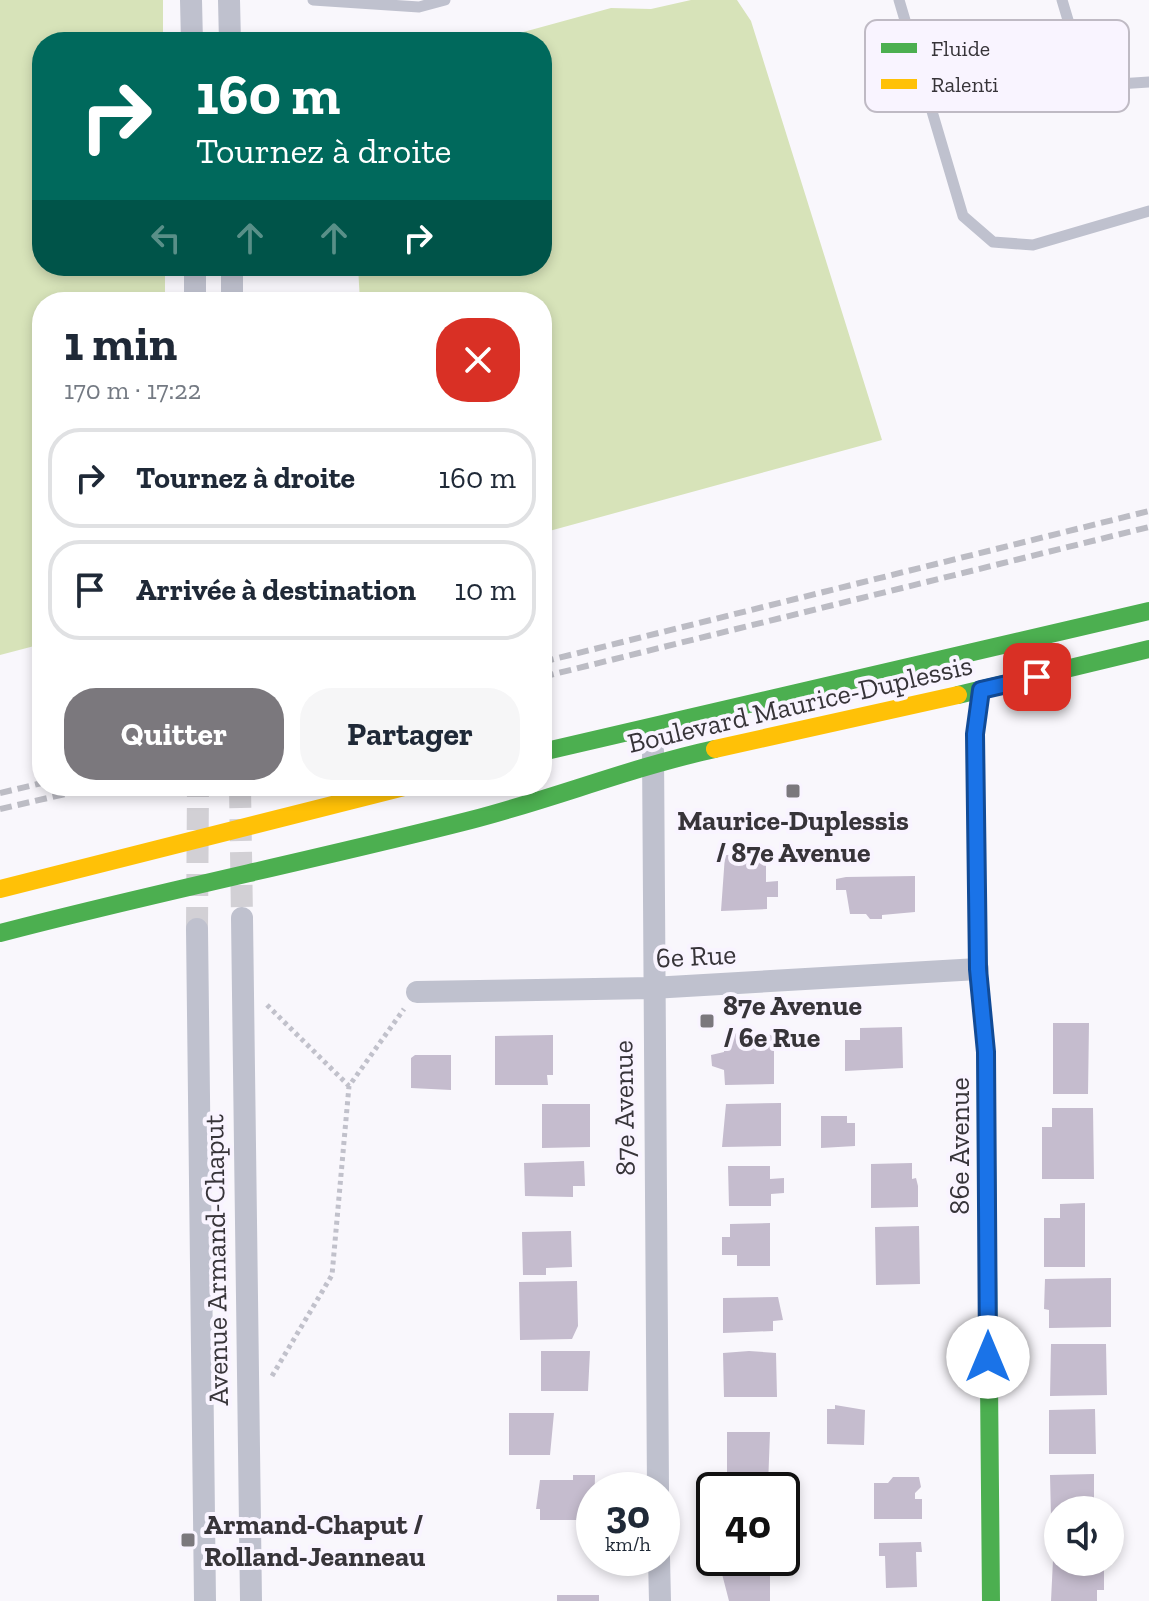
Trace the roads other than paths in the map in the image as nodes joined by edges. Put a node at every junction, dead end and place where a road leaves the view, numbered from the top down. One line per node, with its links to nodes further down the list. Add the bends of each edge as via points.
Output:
1 (191, 0): 9 (street)
2 (229, 0): 10 (street)
3 (313, 0): 4 (lane, via 419,7)
4 (445, 0)
5 (899, 0): 7 (lane)
6 (1062, 0): 8 (lane)
7 (905, 20)
8 (1068, 20)
9 (192, 32)
10 (230, 32)
11 (1149, 82): 12 (lane)
12 (1129, 83)
13 (932, 112): 14 (lane, via 963,216 993,242 1033,245)
14 (1149, 211)
15 (1149, 611): 18 (street, Boulevard Maurice-Duplessis)
16 (1149, 649): 17 (street, Boulevard Maurice-Duplessis)
17 (981, 690): 20 (street, Boulevard Maurice-Duplessis); 26 (street, 86e Avenue, via 975,734)
18 (651, 725): 19 (street, Boulevard Maurice-Duplessis); 20 (street, 87e Avenue)
19 (552, 750)
20 (654, 762): 25 (street, Boulevard Maurice-Duplessis, via 603,782 415,835); 27 (street, 87e Avenue)
21 (368, 796): 22 (street)
22 (0, 889)
23 (242, 918): 32 (street, Avenue Armand-Chaput)
24 (197, 929): 31 (street, Avenue Armand-Chaput)
25 (0, 933)
26 (978, 969): 27 (street, 6e Rue); 34 (street, 86e Avenue, via 986,1052)
27 (652, 988): 28 (street, 6e Rue); 29 (street, 87e Avenue)
28 (417, 992)
29 (658, 1472)
30 (659, 1576): 33 (street)
31 (205, 1601)
32 (251, 1601)
33 (660, 1601)
34 (991, 1601)

